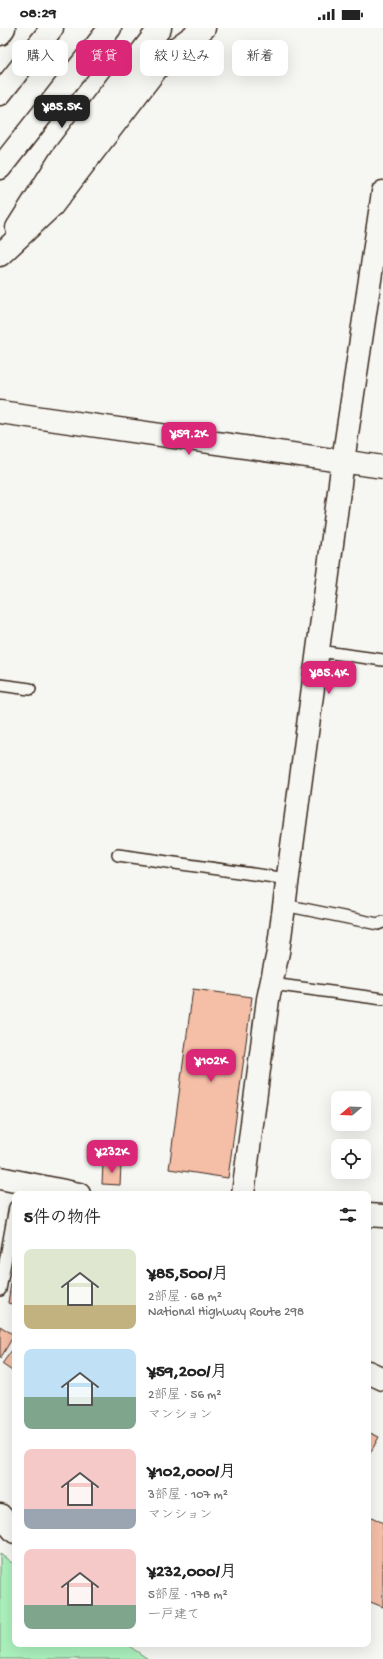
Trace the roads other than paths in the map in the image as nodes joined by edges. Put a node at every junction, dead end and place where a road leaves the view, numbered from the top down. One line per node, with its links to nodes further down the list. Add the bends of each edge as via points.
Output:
1 (4, 28): 6 (main road)
2 (52, 28): 7 (main road)
3 (110, 28): 8 (main road)
4 (160, 28): 10 (main road, via 62,157)
5 (204, 28): 10 (main road, via 167,55 52,206)
6 (0, 34)
7 (0, 94)
8 (0, 168)
9 (383, 192): 12 (main road)
10 (0, 255)
11 (0, 412): 12 (main road)
12 (343, 461): 13 (main road); 14 (main road)
13 (383, 466)
14 (318, 651): 15 (lane); 19 (main road)
15 (383, 660)
16 (0, 685): 17 (lane)
17 (30, 689)
18 (118, 855): 19 (lane)
19 (288, 879): 20 (main road)
20 (284, 905): 21 (lane, via 378,924); 22 (main road)
21 (383, 922)
22 (272, 984): 23 (lane); 26 (main road)
23 (383, 999)
24 (12, 1185): 25 (main road)
25 (57, 1191)
26 (243, 1191)
27 (371, 1215): 28 (main road)
28 (383, 1216)
29 (12, 1224): 30 (lane)
30 (0, 1290)
31 (371, 1373): 32 (main road)
32 (383, 1378)
33 (0, 1514): 34 (main road)
34 (12, 1528)

